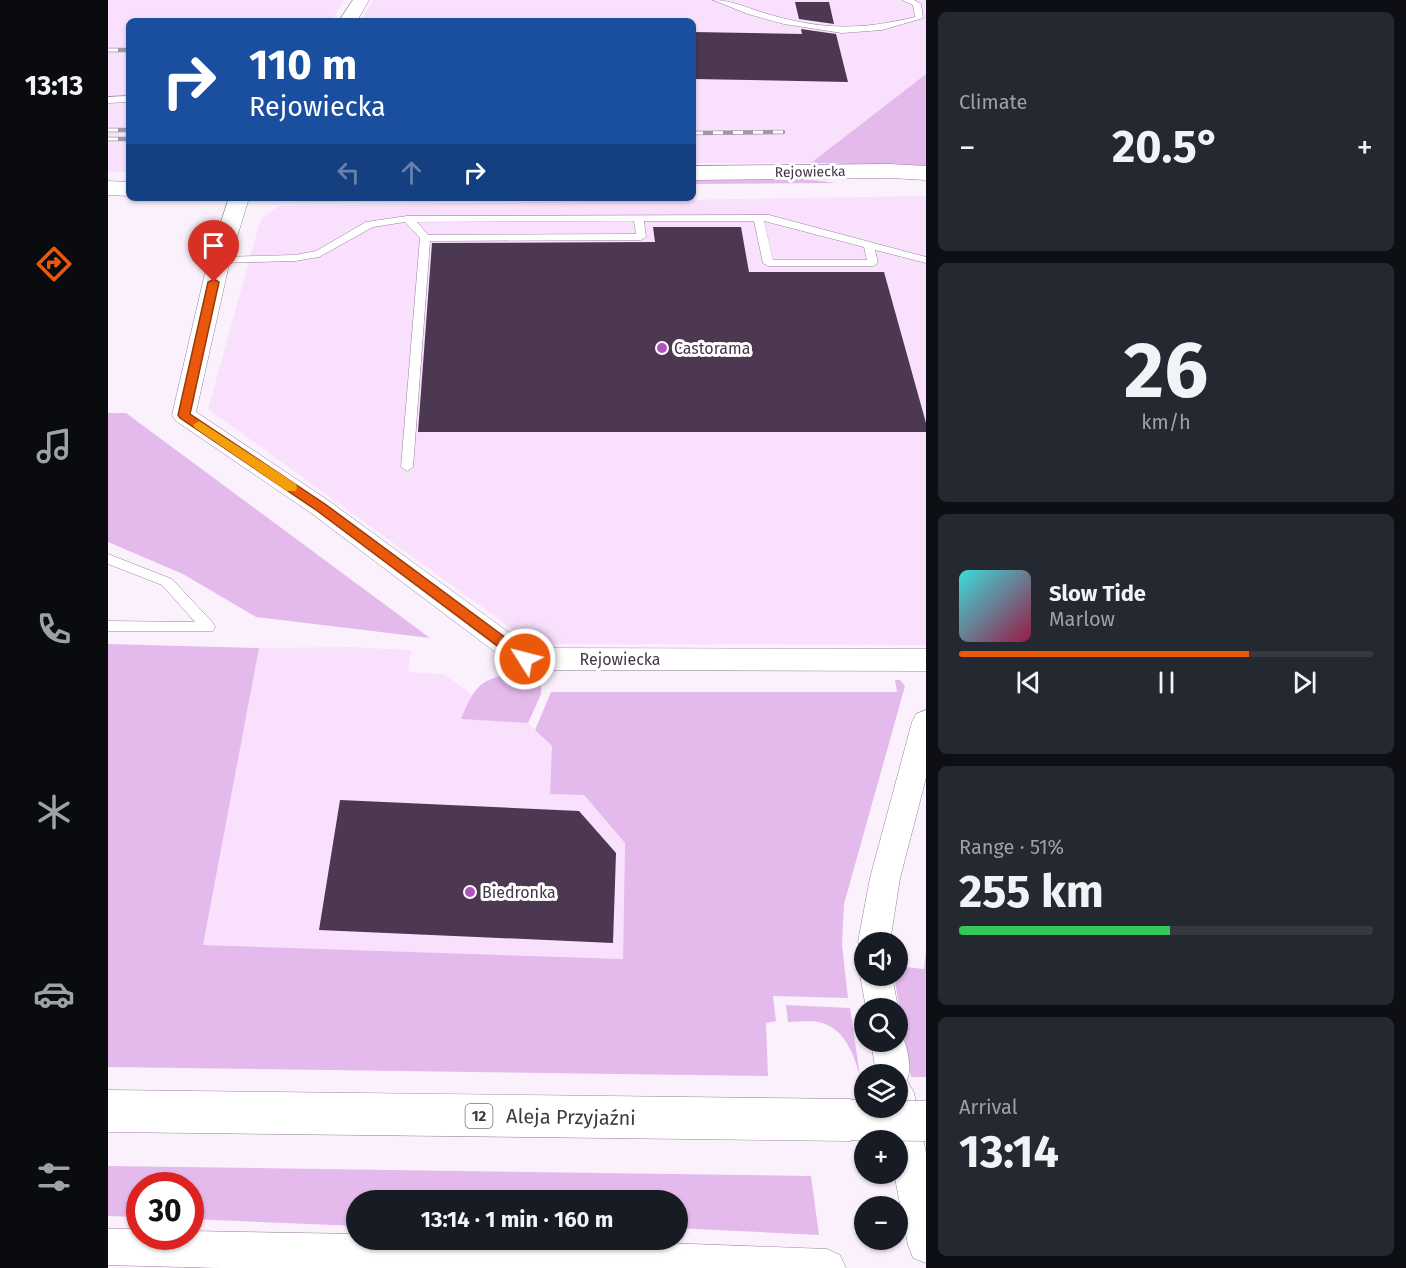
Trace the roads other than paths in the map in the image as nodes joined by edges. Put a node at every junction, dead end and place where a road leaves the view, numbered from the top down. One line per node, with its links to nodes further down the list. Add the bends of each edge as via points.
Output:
1 (362, 0): 4 (street)
2 (717, 0): 3 (lane, via 752,14 827,29 859,30 919,18 917,4)
3 (906, 0)
4 (350, 18)
5 (126, 99): 6 (lane)
6 (108, 100)
7 (696, 173): 8 (main road, Rejowiecka)
8 (926, 173)
9 (108, 175): 10 (main road)
10 (126, 176)
11 (108, 188): 14 (main road)
12 (696, 188): 13 (main road, Rejowiecka)
13 (926, 188)
14 (126, 189)
15 (239, 201): 21 (street, Rejowiecka)
16 (639, 218): 17 (lane); 18 (lane); 19 (lane, via 641,237)
17 (758, 218): 20 (lane); 20 (lane, via 768,263 873,263)
18 (407, 219): 19 (lane); 21 (lane, via 369,224 319,254)
19 (425, 238): 23 (lane)
20 (869, 245): 22 (lane)
21 (219, 260): 26 (street, Rejowiecka, via 184,415 320,507 525,659)
22 (926, 260)
23 (407, 467)
24 (108, 559): 25 (lane, via 167,582 208,627)
25 (108, 626)
26 (926, 660)
27 (926, 722): 28 (street, via 885,878)
28 (876, 932)
29 (108, 1111): 31 (main road, Aleja Przyjaźni / 12, bridge)
30 (902, 1118): 32 (street)
31 (926, 1121)
32 (926, 1245)
33 (108, 1247): 34 (street)
34 (199, 1258): 35 (street, via 578,1258)
35 (782, 1267): 36 (street)
36 (827, 1268)

